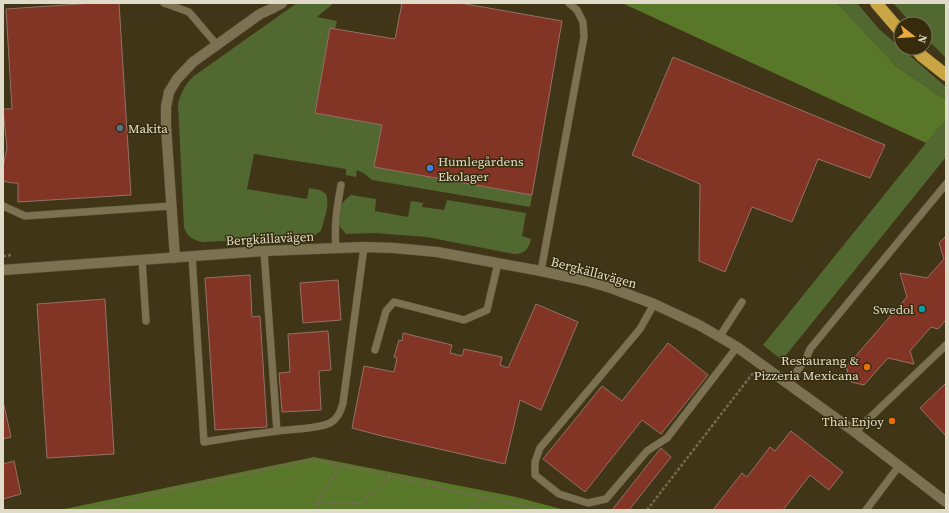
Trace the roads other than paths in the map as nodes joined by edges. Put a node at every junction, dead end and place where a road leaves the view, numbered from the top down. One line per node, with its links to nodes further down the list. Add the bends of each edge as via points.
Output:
1 (164, 3): 8 (lane, via 189,12)
2 (264, 3): 6 (street)
3 (282, 3): 6 (street)
4 (569, 3): 23 (lane, via 577,10 583,22 584,37)
5 (876, 3): 7 (highway)
6 (260, 14): 8 (street)
7 (893, 23)
8 (217, 46): 14 (street, via 193,62 169,92 166,126)
9 (922, 56): 10 (highway)
10 (946, 75)
11 (946, 184): 31 (lane, via 810,348)
12 (341, 185): 16 (lane, via 335,230)
13 (3, 206): 14 (lane, via 25,216)
14 (171, 206): 19 (street)
15 (364, 247): 16 (street, Bergkällavägen); 21 (street, Bergkällavägen, via 437,252); 32 (lane, via 341,410 337,418 322,426)
16 (336, 248): 17 (street, Bergkällavägen)
17 (264, 251): 18 (street, Bergkällavägen); 32 (lane)
18 (192, 256): 19 (street, Bergkällavägen); 32 (lane, via 204,442)
19 (175, 258): 20 (street, Bergkällavägen)
20 (142, 260): 22 (street, Bergkällavägen); 26 (lane)
21 (498, 263): 23 (street, Bergkällavägen); 30 (lane, via 487,310 464,320 394,302 386,311)
22 (3, 270)
23 (541, 271): 25 (street, Bergkällavägen, via 611,288)
24 (742, 302): 27 (lane)
25 (654, 304): 27 (street, Bergkällavägen); 29 (lane, via 640,329 540,448 535,462 535,476 559,494 588,502 606,499 647,451 667,438)
26 (146, 321)
27 (720, 336): 29 (street, Bergkällavägen)
28 (946, 345): 33 (lane)
29 (737, 346): 31 (street, Bergkällavägen)
30 (375, 350)
31 (788, 383): 33 (street, Bergkällavägen)
32 (277, 431)
33 (855, 432): 34 (street, Bergkällavägen)
34 (899, 466): 35 (street, Bergkällavägen); 36 (lane)
35 (946, 500)
36 (866, 510)

